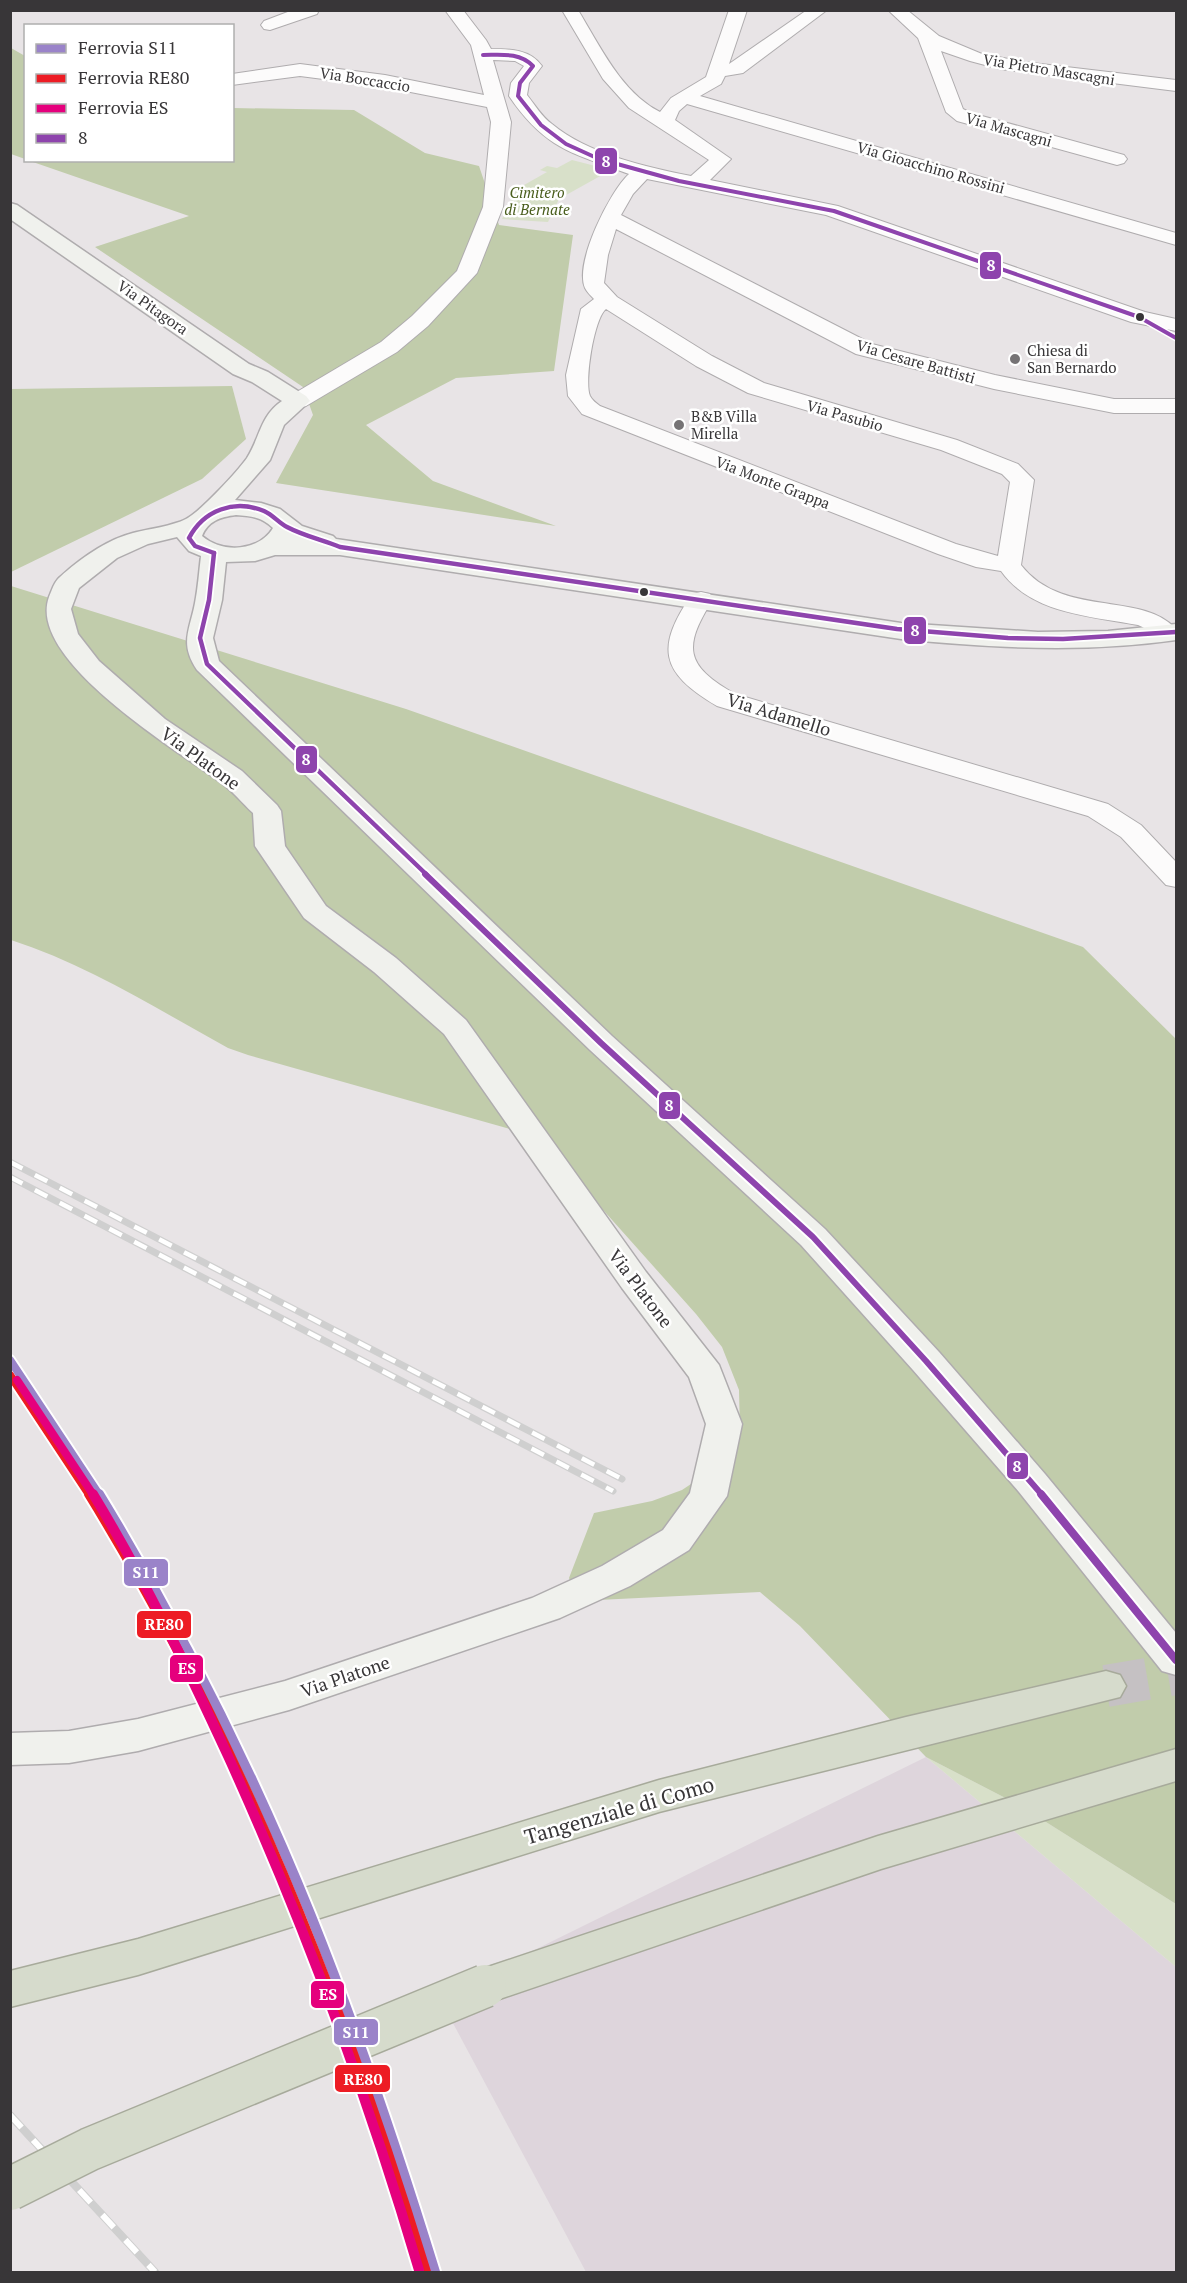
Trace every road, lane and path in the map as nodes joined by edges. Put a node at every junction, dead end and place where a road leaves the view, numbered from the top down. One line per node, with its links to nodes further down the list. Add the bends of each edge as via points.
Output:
1 (311, 10): 7 (street)
2 (453, 10): 10 (street, via 470,28)
3 (738, 10): 12 (street)
4 (819, 10): 12 (street, via 737,69)
5 (896, 10): 8 (street, Via Pietro Mascagni)
6 (570, 11): 17 (street, via 629,98 646,114)
7 (270, 25)
8 (926, 36): 9 (street, Via Pietro Mascagni); 11 (street, Via Mascagni)
9 (960, 53): 11 (street); 14 (street, Via Pietro Mascagni, via 1029,68)
10 (483, 55): 16 (street); 19 (street, via 517,56 532,62 520,82 518,96 556,138)
11 (934, 61): 18 (street, Via Mascagni, via 955,112 964,117)
12 (717, 71): 15 (street, via 714,80)
13 (234, 80): 16 (street, Via Boccaccio, via 300,70 385,81)
14 (1176, 86)
15 (686, 97): 17 (street); 23 (street, Via Gioacchino Rossini)
16 (496, 103): 29 (street, via 501,122 493,207 467,273 389,347)
17 (664, 121): 20 (street, via 721,159)
18 (1117, 159)
19 (643, 172): 20 (street); 22 (street, Via Pasubio, via 625,191)
20 (695, 183): 25 (street, via 831,210)
21 (10, 209): 28 (street, Via Pitagora, via 241,369)
22 (607, 227): 24 (street, Via Pasubio, via 594,283); 30 (street, Via Cesare Battisti, via 643,235 864,349 994,382 1114,406)
23 (1174, 239)
24 (609, 302): 36 (street, Via Pasubio, via 756,388 949,445 1017,474 1022,480); 36 (street, Via Monte Grappa, via 592,309 576,377 577,392 592,411 947,549 985,562)
25 (1140, 317): 26 (street); 27 (street)
26 (1176, 325)
27 (1176, 338)
28 (260, 377): 29 (street, Via Pitagora); 31 (street)
29 (298, 401): 31 (street, via 283,411)
30 (1176, 406)
31 (266, 436): 32 (street)
32 (258, 460): 33 (street); 34 (street)
33 (276, 529): 34 (street, via 241,508); 35 (street); 37 (street, via 340,547)
34 (203, 534): 35 (street); 38 (street); 43 (street, Via Platone, via 108,553 67,584 58,609 65,635 89,667 155,725 232,777 267,810 270,846 315,912 385,965 455,1028 634,1280 706,1374 723,1424 708,1496 676,1540 616,1576 546,1608 289,1695 138,1735 69,1748)
35 (245, 554): 38 (street)
36 (1009, 565): 39 (street, via 1026,587 1044,596)
37 (701, 599): 39 (street, via 948,635 1055,639); 40 (street, Via Adamello, via 685,625 680,654 686,669 713,693 1098,810 1136,832)
38 (209, 603): 41 (street, via 198,633 207,664 600,1043 813,1237 1032,1483)
39 (1161, 631)
40 (1176, 879)
41 (1173, 1656)
42 (1106, 1686): 45 (highway, Tangenziale di Como, via 659,1796 138,1957)
43 (10, 1749)
44 (1176, 1765): 46 (highway, bridge, via 878,1853 485,1986 90,2149)
45 (10, 1989)
46 (10, 2189)

